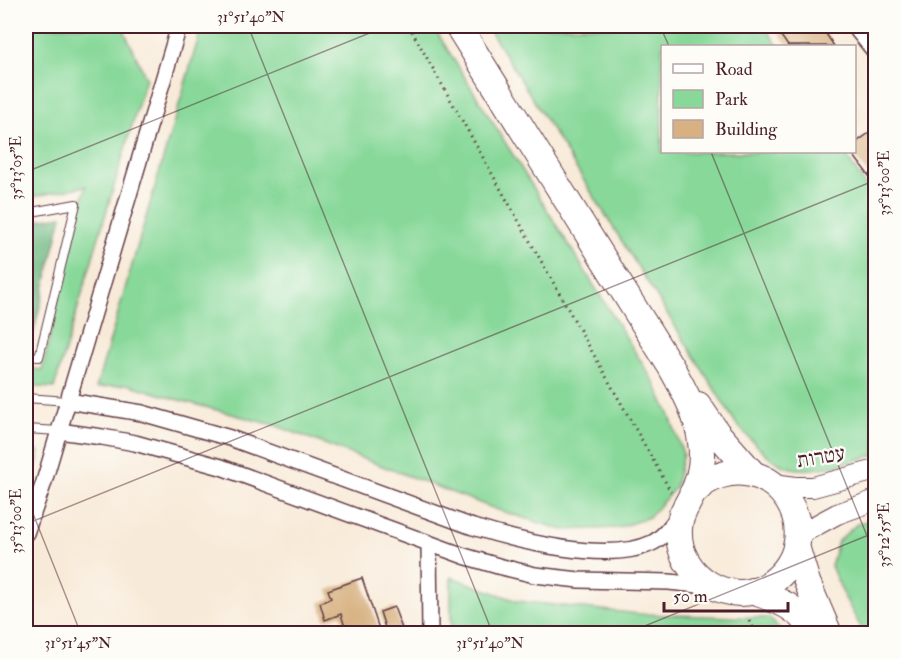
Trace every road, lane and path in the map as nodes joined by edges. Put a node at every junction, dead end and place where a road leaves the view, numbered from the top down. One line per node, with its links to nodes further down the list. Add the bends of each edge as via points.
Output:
1 (179, 26): 10 (street)
2 (409, 26): 16 (path)
3 (458, 26): 8 (highway)
4 (854, 26): 5 (street)
5 (876, 53)
6 (26, 213): 7 (lane, via 76,204 39,357)
7 (26, 356)
8 (671, 367): 14 (highway, via 717,434); 16 (highway, via 686,393 701,442 700,474)
9 (26, 398): 10 (lane)
10 (69, 401): 12 (street); 16 (street, via 142,413 221,435 473,527 540,544 581,550 636,548 653,543 664,534)
11 (26, 429): 12 (lane)
12 (59, 431): 17 (street); 19 (street, via 135,443 221,467)
13 (876, 470): 14 (street, עטרות, via 813,487)
14 (763, 479): 16 (highway, via 737,473 720,476 705,483); 18 (highway, via 784,494 792,506)
15 (876, 500): 18 (street, via 837,514)
16 (687, 503): 20 (highway, via 679,529 680,547 686,563)
17 (26, 533)
18 (797, 541): 21 (highway, via 791,562 781,575); 26 (highway, via 807,582)
19 (429, 543): 20 (street, via 498,567 535,574); 23 (street)
20 (712, 587): 21 (highway)
21 (752, 591): 25 (highway, via 791,607)
22 (749, 621): 24 (path)
23 (430, 633)
24 (757, 633)
25 (816, 633)
26 (830, 633)

